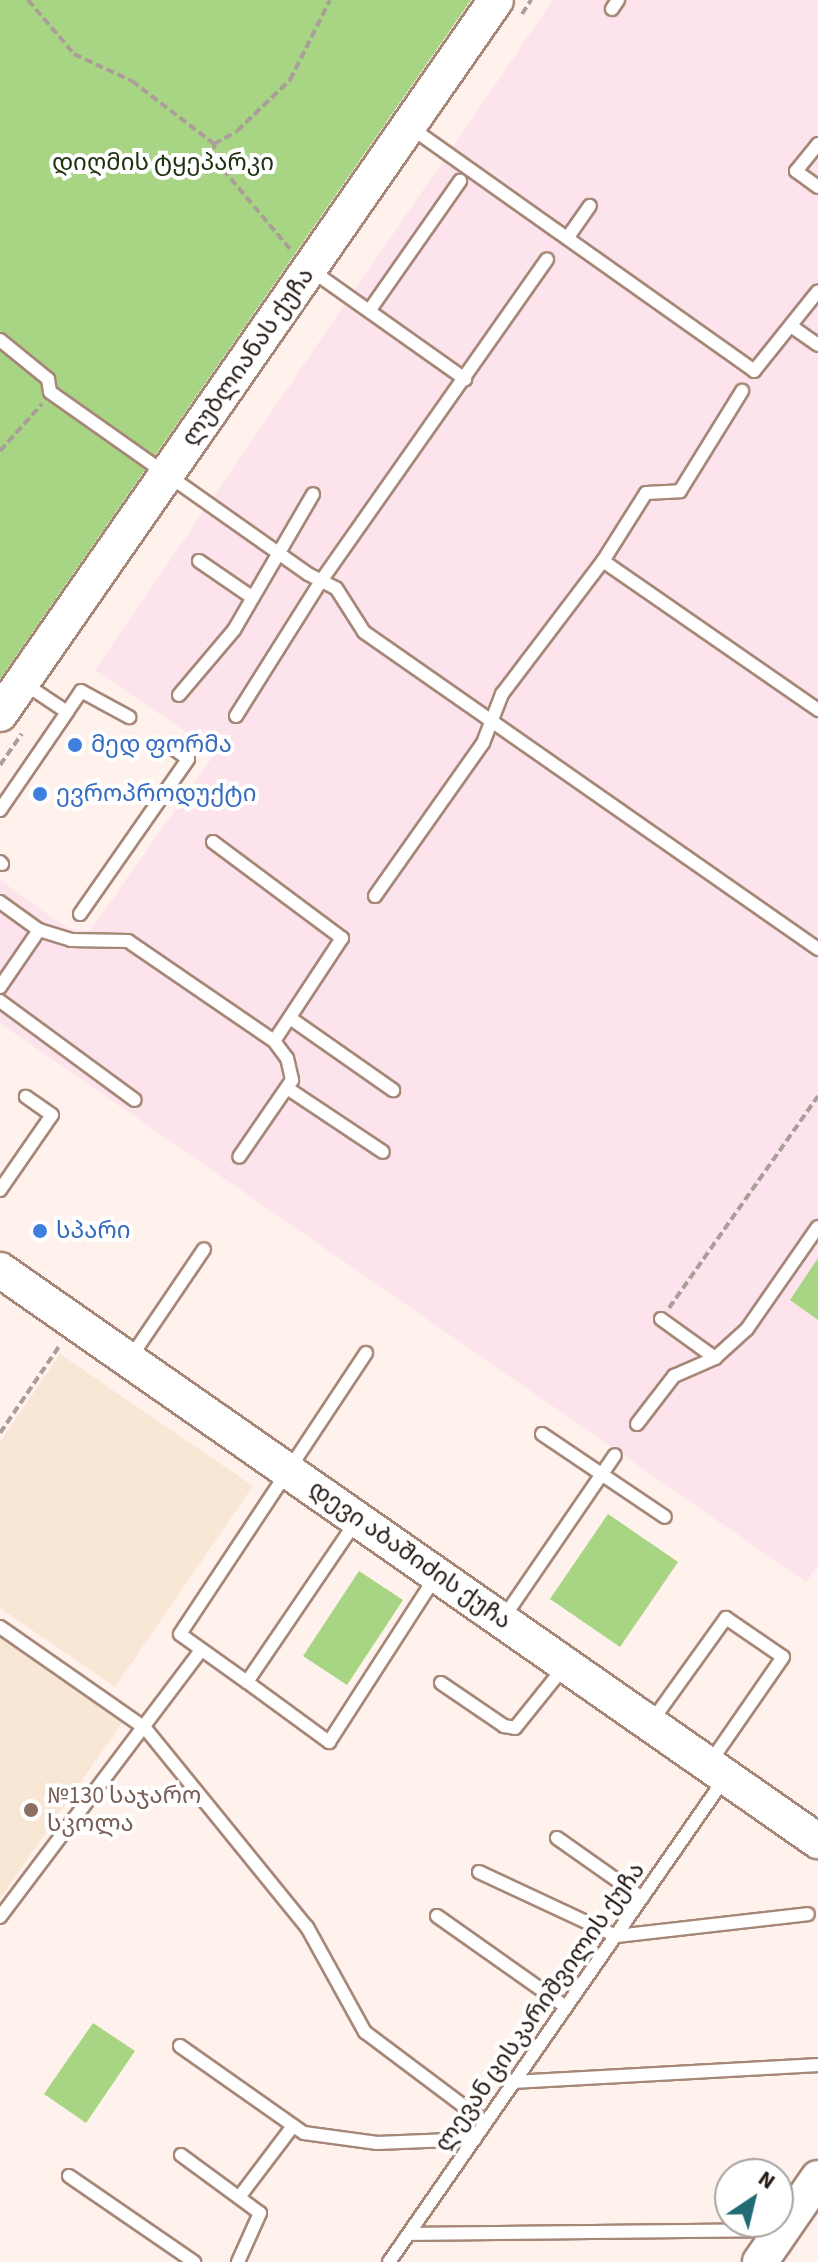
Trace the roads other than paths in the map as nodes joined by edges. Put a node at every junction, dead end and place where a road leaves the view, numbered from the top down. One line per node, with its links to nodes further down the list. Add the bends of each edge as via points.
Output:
1 (496, 0): 2 (street, ლუბლიანას ქუჩა)
2 (408, 126): 7 (lane); 9 (street, ლუბლიანას ქუჩა)
3 (818, 144): 5 (lane, via 796,171)
4 (460, 181): 11 (lane)
5 (818, 187)
6 (590, 206): 7 (lane)
7 (568, 237): 12 (lane, via 754,371)
8 (547, 259): 15 (lane)
9 (309, 268): 11 (lane); 17 (street, ლუბლიანას ქუჩა)
10 (818, 291): 12 (lane)
11 (369, 311): 15 (lane)
12 (791, 326): 14 (lane)
13 (0, 340): 17 (lane, via 48,379 50,392)
14 (818, 345)
15 (465, 379): 22 (lane)
16 (742, 391): 21 (lane, via 680,491 646,493)
17 (167, 475): 19 (lane); 24 (street, ლუბლიანას ქუჩა)
18 (313, 494): 19 (lane)
19 (279, 552): 22 (lane); 23 (lane)
20 (199, 561): 23 (lane)
21 (603, 561): 26 (lane); 31 (lane, via 502,694)
22 (321, 581): 29 (lane); 31 (lane, via 347,599 364,632)
23 (253, 598): 25 (lane, via 234,630)
24 (22, 682): 27 (lane); 28 (street, ლუბლიანას ქუჩა)
25 (179, 695)
26 (818, 710)
27 (67, 712): 30 (lane, via 81,691); 33 (lane)
28 (0, 714)
29 (236, 716)
30 (129, 717)
31 (492, 721): 35 (lane, via 483,743); 39 (lane)
32 (174, 749): 37 (lane, via 188,759)
33 (0, 810)
34 (213, 842): 42 (lane, via 342,938)
35 (375, 896)
36 (0, 902): 38 (lane)
37 (80, 914)
38 (39, 930): 40 (lane); 43 (lane, via 71,940 128,941)
39 (818, 949)
40 (0, 987)
41 (0, 1001): 47 (lane)
42 (290, 1018): 43 (lane); 45 (lane)
43 (274, 1041): 44 (lane, via 287,1058 292,1080)
44 (287, 1088): 48 (lane); 49 (lane)
45 (393, 1090)
46 (26, 1097): 50 (lane, via 52,1115)
47 (135, 1100)
48 (383, 1152)
49 (239, 1157)
50 (0, 1190)
51 (818, 1227): 56 (lane, via 747,1329)
52 (204, 1249): 57 (lane)
53 (0, 1270): 57 (street, დევი აბაშიძის ქუჩა)
54 (661, 1319): 56 (lane)
55 (366, 1353): 61 (lane)
56 (715, 1358): 58 (lane, via 674,1376)
57 (129, 1359): 61 (street, დევი აბაშიძის ქუჩა)
58 (637, 1424)
59 (542, 1434): 62 (lane)
60 (615, 1455): 62 (lane)
61 (290, 1471): 64 (street, დევი აბაშიძის ქუჩა); 68 (lane, via 180,1634)
62 (602, 1475): 63 (lane); 66 (lane)
63 (665, 1517)
64 (359, 1519): 65 (street, დევი აბაშიძის ქუჩა); 70 (lane)
65 (437, 1574): 66 (street, დევი აბაშიძის ქუჩა); 70 (lane, via 329,1742)
66 (503, 1620): 69 (street, დევი აბაშიძის ქუჩა)
67 (0, 1627): 73 (lane)
68 (200, 1652): 70 (lane); 73 (lane)
69 (566, 1664): 71 (lane, via 515,1728 504,1726); 72 (street, დევი აბაშიძის ქუჩა)
70 (247, 1682)
71 (441, 1683)
72 (650, 1723): 74 (street, დევი აბაშიძის ქუჩა); 74 (lane, ლევან ცისკარიშვილის ქუჩა, via 726,1618 783,1657)
73 (145, 1728): 81 (lane); 87 (lane, via 307,1927 365,2032)
74 (717, 1770): 76 (street, დევი აბაშიძის ქუჩა); 78 (lane, ლევან ცისკარიშვილის ქუჩა)
75 (557, 1838): 78 (lane)
76 (818, 1841)
77 (479, 1872): 82 (lane)
78 (642, 1898): 82 (lane, ლევან ცისკარიშვილის ქუჩა)
79 (808, 1914): 82 (lane)
80 (437, 1916): 83 (lane)
81 (0, 1917)
82 (616, 1936): 83 (lane, ლევან ცისკარიშვილის ქუჩა)
83 (566, 2007): 86 (lane, ლევან ცისკარიშვილის ქუჩა)
84 (180, 2046): 88 (lane)
85 (818, 2065): 86 (lane)
86 (514, 2082): 87 (lane, ლევან ცისკარიშვილის ქუჩა)
87 (486, 2123): 89 (lane, ლევან ცისკარიშვილის ქუჩა)
88 (293, 2126): 89 (lane, via 304,2133 377,2143); 93 (lane)
89 (475, 2139): 96 (lane, ლევან ცისკარიშვილის ქუჩა)
90 (181, 2155): 93 (lane)
91 (69, 2176): 98 (lane)
92 (818, 2178): 94 (street)
93 (240, 2196): 99 (lane, via 260,2213)
94 (794, 2213)
95 (714, 2231): 96 (lane)
96 (409, 2234): 100 (lane, ლევან ცისკარიშვილის ქუჩა)
97 (776, 2238): 101 (street)
98 (194, 2262)
99 (238, 2262)
100 (389, 2262)
101 (760, 2262)

